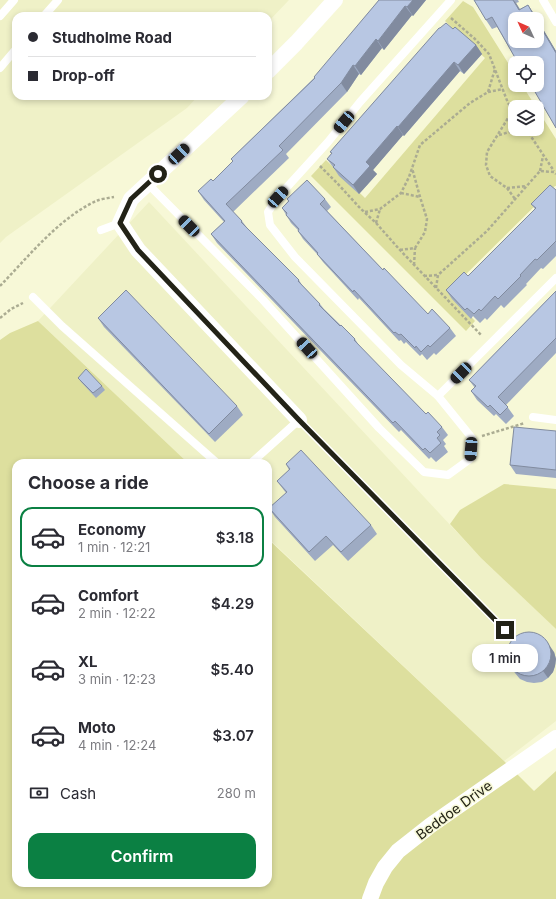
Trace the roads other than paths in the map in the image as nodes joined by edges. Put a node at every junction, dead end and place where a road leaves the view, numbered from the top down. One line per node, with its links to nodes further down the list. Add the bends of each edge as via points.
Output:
1 (14, 0): 7 (lane)
2 (58, 0): 6 (lane)
3 (335, 0): 10 (street)
4 (451, 0): 18 (lane, via 278,197 268,212 270,225 295,257 401,365)
5 (543, 0): 8 (lane)
6 (48, 12)
7 (0, 16)
8 (556, 22)
9 (12, 54): 11 (lane)
10 (272, 66)
11 (0, 68)
12 (238, 100): 13 (street)
13 (147, 183): 14 (street, via 131,199); 18 (lane, via 263,300 379,428 424,472 448,475 470,459 472,438)
14 (120, 223): 15 (lane); 20 (street, via 138,250)
15 (101, 230)
16 (556, 278): 18 (lane)
17 (33, 296): 22 (lane, via 62,326)
18 (438, 396)
19 (533, 417): 21 (lane)
20 (299, 420): 23 (lane); 24 (lane)
21 (556, 420)
22 (212, 459)
23 (256, 459)
24 (505, 630)
25 (556, 738): 26 (street, Beddoe Drive, via 398,851 385,867)
26 (370, 899)

